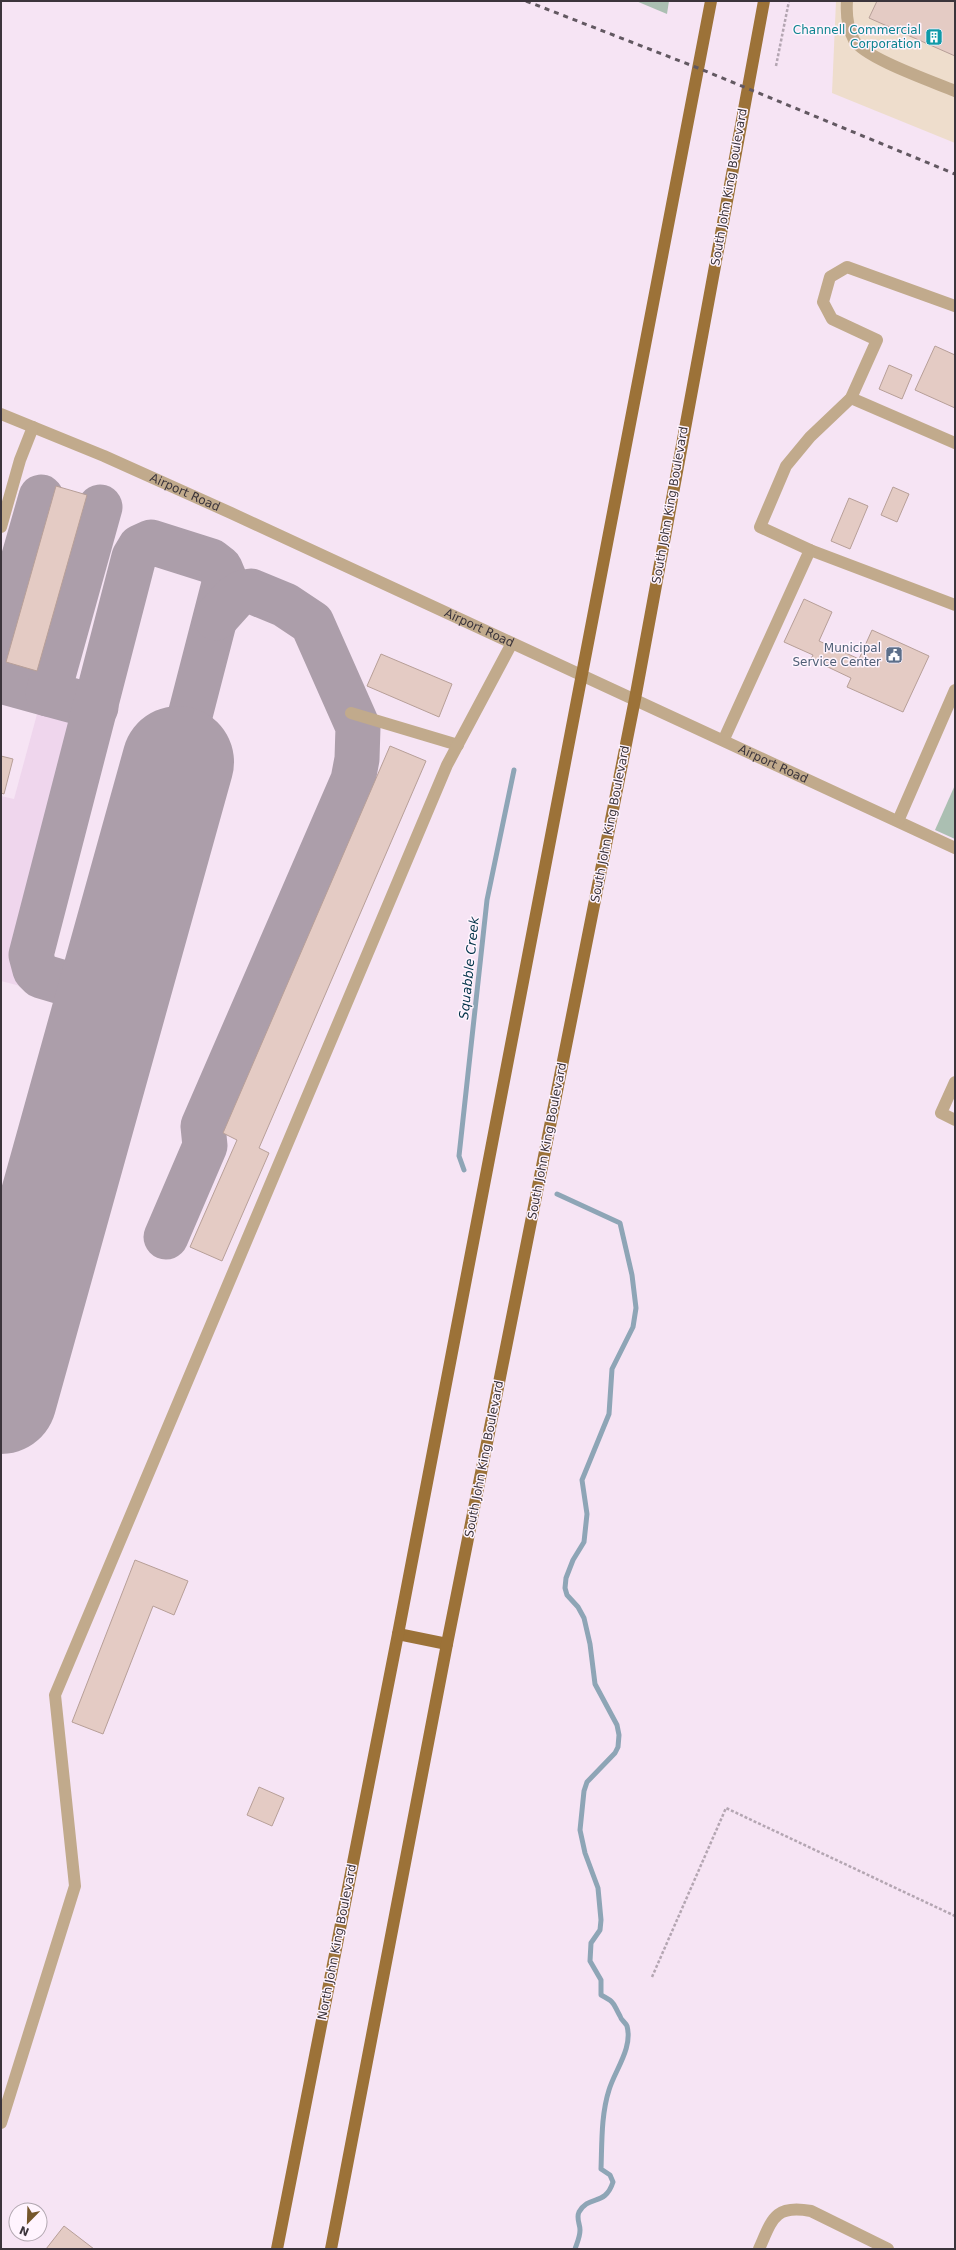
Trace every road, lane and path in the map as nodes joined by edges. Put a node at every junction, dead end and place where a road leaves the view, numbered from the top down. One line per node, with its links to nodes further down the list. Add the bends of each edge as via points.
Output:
1 (711, 1): 16 (main road)
2 (764, 1): 18 (main road, South John King Boulevard)
3 (789, 1): 5 (path)
4 (847, 1): 6 (street, via 845,16 854,41 871,55)
5 (776, 66)
6 (955, 92)
7 (955, 306): 8 (street, via 847,266 830,277 823,302 832,319 876,340)
8 (851, 398): 11 (street); 13 (street, via 810,437 786,466 760,527)
9 (1, 414): 10 (street, Airport Road)
10 (33, 427): 12 (street, via 20,460); 15 (street, Airport Road, via 218,507)
11 (955, 443)
12 (1, 527)
13 (810, 550): 14 (street); 20 (street)
14 (955, 605)
15 (512, 643): 16 (street, Airport Road); 21 (street)
16 (582, 675): 18 (street, Airport Road); 26 (main road)
17 (955, 690): 22 (street)
18 (635, 699): 20 (street, Airport Road); 27 (main road, South John King Boulevard)
19 (351, 713): 21 (street)
20 (724, 739): 22 (street, Airport Road)
21 (458, 745): 30 (street, via 447,765 55,1695 75,1886)
22 (898, 821): 23 (street, Airport Road)
23 (955, 848)
24 (955, 1082): 25 (street, via 941,1113)
25 (955, 1120)
26 (398, 1634): 27 (main road); 31 (main road, North John King Boulevard)
27 (447, 1644): 32 (main road)
28 (955, 1916): 29 (path, via 726,1808)
29 (652, 1977)
30 (1, 2123)
31 (277, 2249)
32 (331, 2249)
33 (759, 2249): 34 (street, via 771,2222 780,2212 788,2209 810,2211)
34 (888, 2249)

